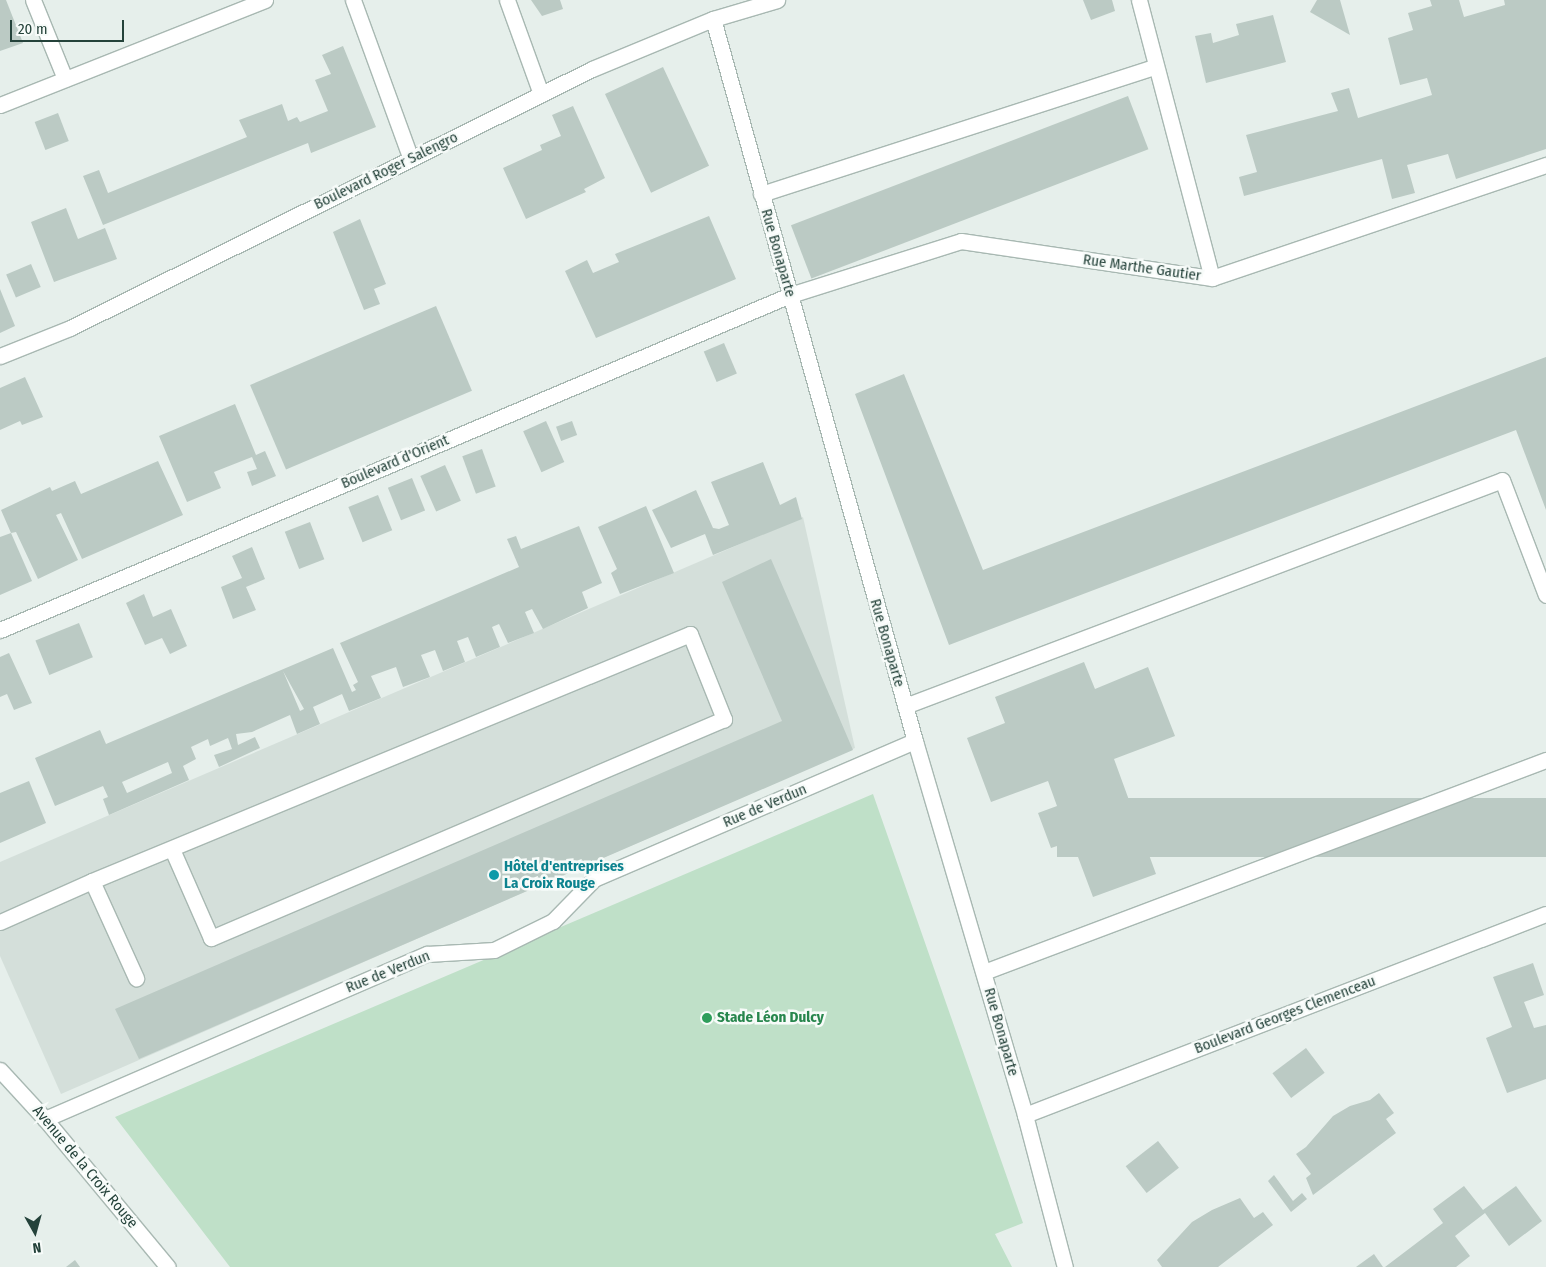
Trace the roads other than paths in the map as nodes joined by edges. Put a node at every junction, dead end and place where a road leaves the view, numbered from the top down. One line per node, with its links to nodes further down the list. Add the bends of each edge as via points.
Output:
1 (33, 0): 9 (street)
2 (265, 0): 9 (street)
3 (353, 0): 12 (street)
4 (507, 0): 10 (street)
5 (777, 0): 7 (street, Boulevard Roger Salengro)
6 (1139, 0): 8 (street)
7 (713, 19): 10 (street, Boulevard Roger Salengro, via 592,69); 14 (street, Rue Bonaparte)
8 (1155, 67): 14 (street); 15 (street)
9 (65, 80): 11 (street)
10 (541, 94): 12 (street, Boulevard Roger Salengro)
11 (0, 105)
12 (411, 159): 17 (street, Boulevard Roger Salengro, via 70,328)
13 (1546, 166): 15 (street, Rue Marthe Gautier)
14 (761, 194): 16 (street, Rue Bonaparte)
15 (1212, 278): 16 (street, Rue Marthe Gautier, via 961,241)
16 (790, 295): 19 (street, Boulevard d'Orient); 20 (street, Rue Bonaparte)
17 (0, 356)
18 (1546, 596): 20 (street, via 1502,480)
19 (0, 630)
20 (905, 706): 21 (street, Rue Bonaparte)
21 (915, 741): 27 (street, Rue Bonaparte); 31 (street, Rue de Verdun, via 594,879 553,921 494,950 427,954)
22 (1546, 760): 27 (street)
23 (172, 849): 23 (street, via 690,634 724,719 211,938); 24 (street)
24 (92, 881): 26 (street); 28 (street)
25 (1546, 914): 30 (street, Boulevard Georges Clemenceau)
26 (0, 922)
27 (984, 972): 30 (street, Rue Bonaparte)
28 (136, 978)
29 (0, 1070): 31 (street, Avenue de la Croix Rouge)
30 (1025, 1115): 33 (street, Rue Bonaparte)
31 (45, 1119): 32 (street, Avenue de la Croix Rouge)
32 (168, 1267)
33 (1065, 1267)

